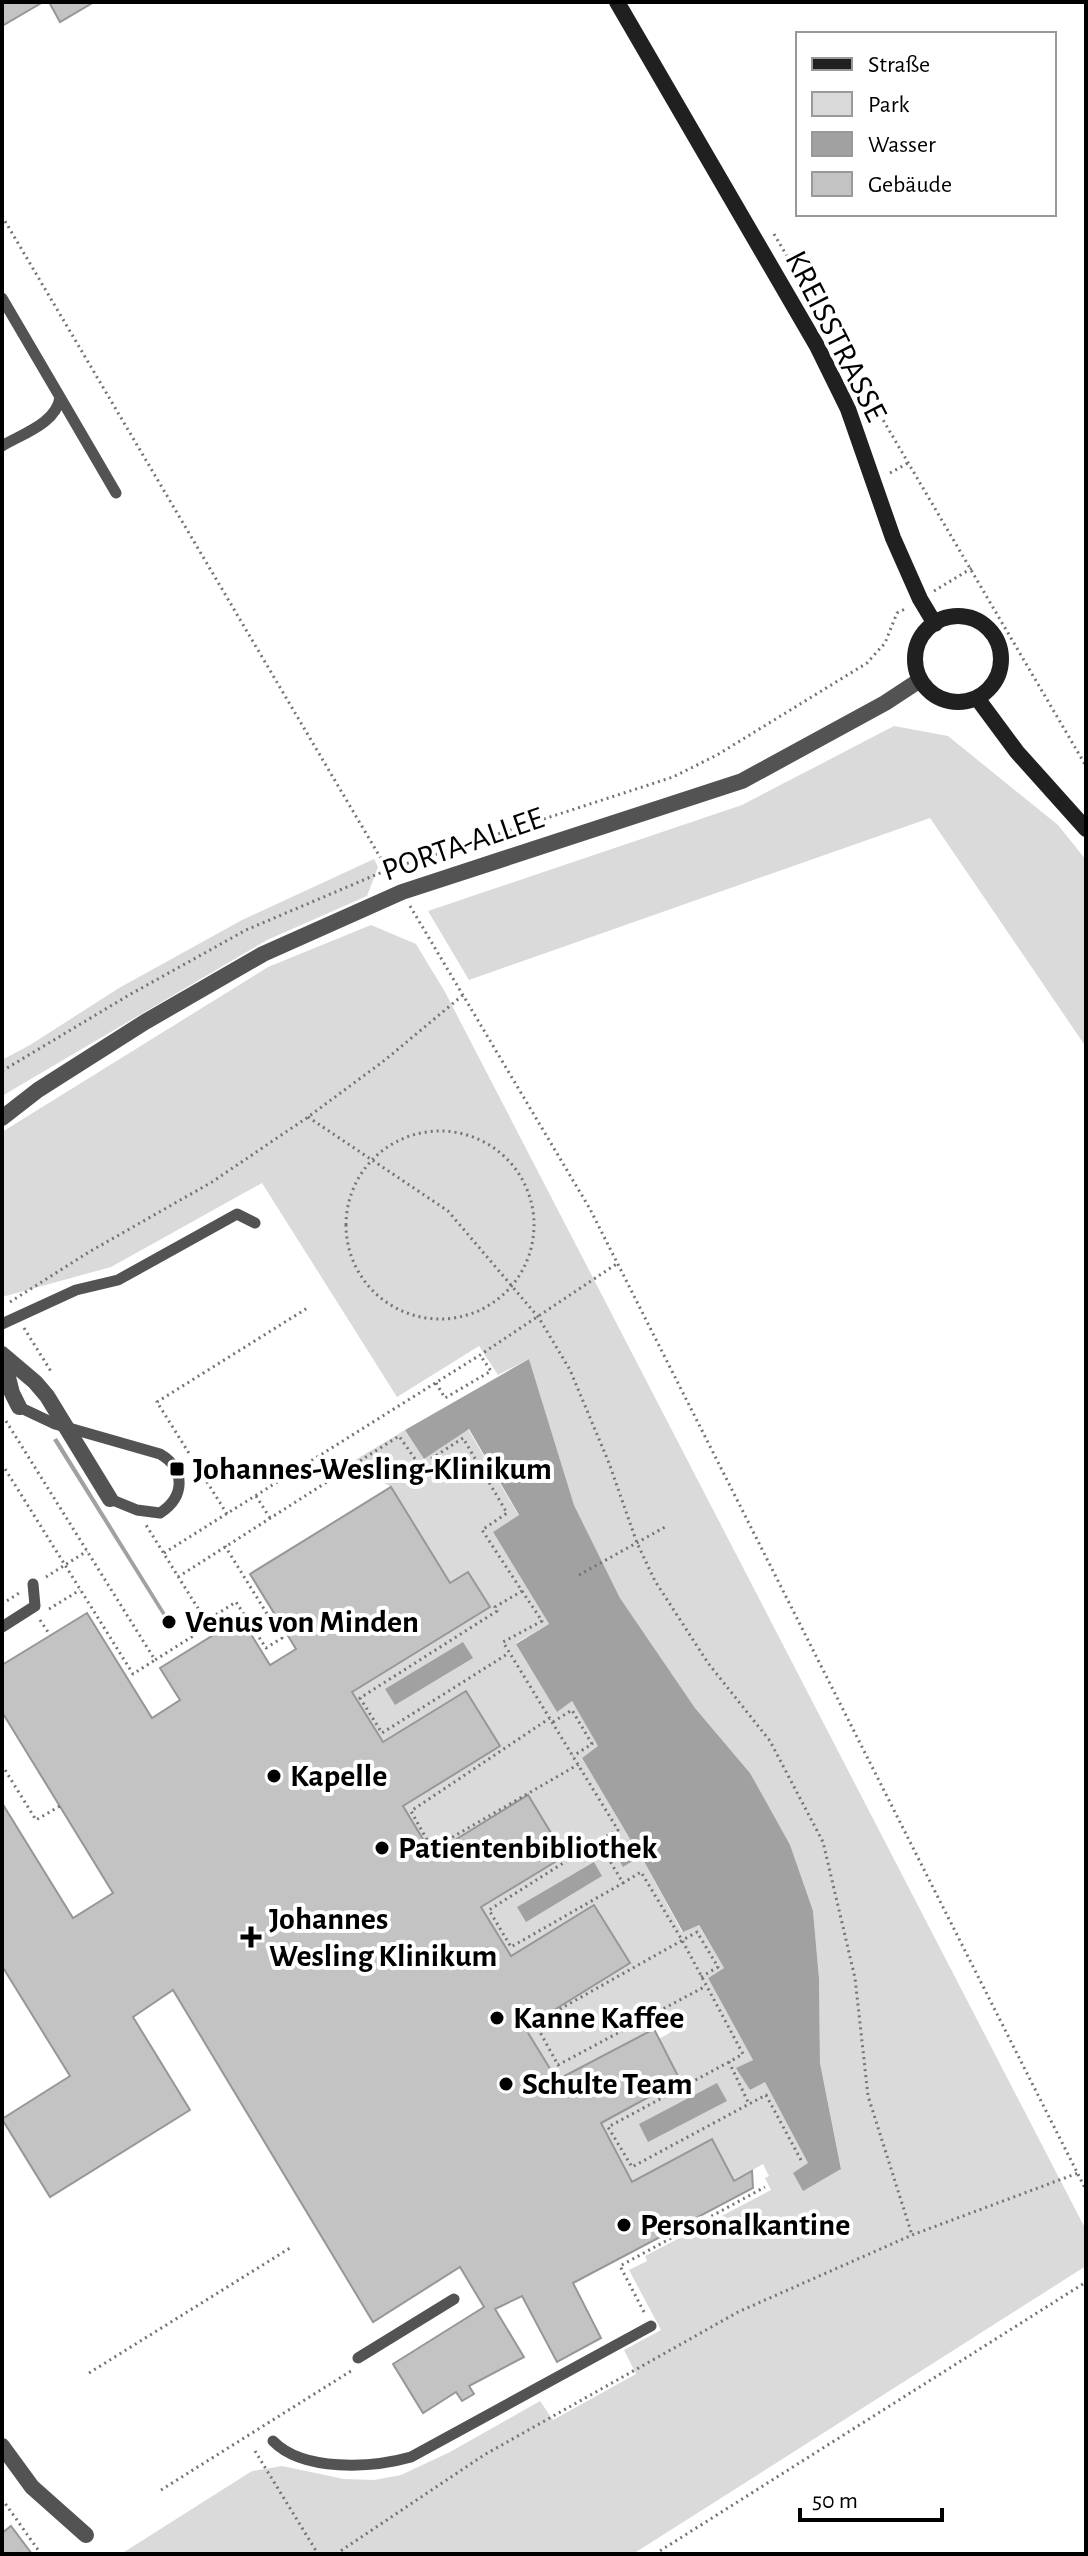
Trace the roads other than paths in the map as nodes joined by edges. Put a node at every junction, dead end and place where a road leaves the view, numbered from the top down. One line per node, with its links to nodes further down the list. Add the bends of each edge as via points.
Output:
1 (617, 2): 6 (main road, KREISSTRASSE, via 817,346 848,409 893,538)
2 (2, 298): 3 (lane)
3 (60, 397): 4 (lane, via 50,419); 5 (lane)
4 (2, 446)
5 (116, 493)
6 (935, 624): 7 (main road, via 920,638 915,652); 8 (main road, via 956,616 971,618 994,636 1001,663 989,689)
7 (920, 680): 8 (main road, via 928,691 951,702); 10 (street, PORTA-ALLEE, via 742,781 402,892 263,954)
8 (977, 698): 9 (main road)
9 (1086, 829)
10 (38, 1090): 11 (street, PORTA-ALLEE); 12 (street, PORTA-ALLEE)
11 (2, 1107)
12 (2, 1118)
13 (255, 1223): 14 (lane, via 237,1214 118,1280 76,1290)
14 (2, 1324)
15 (2, 1354): 16 (street); 17 (street, via 35,1382)
16 (19, 1407): 17 (lane)
17 (66, 1427): 18 (street); 18 (lane, via 160,1454 177,1469 178,1496 160,1513)
18 (110, 1499)
19 (33, 1584): 20 (lane, via 35,1606)
20 (2, 1627)
21 (454, 2299): 23 (lane)
22 (651, 2326): 24 (lane, via 411,2457 359,2466 283,2451)
23 (358, 2358)
24 (273, 2441)
25 (2, 2446): 26 (street, via 32,2487)
26 (86, 2535)

